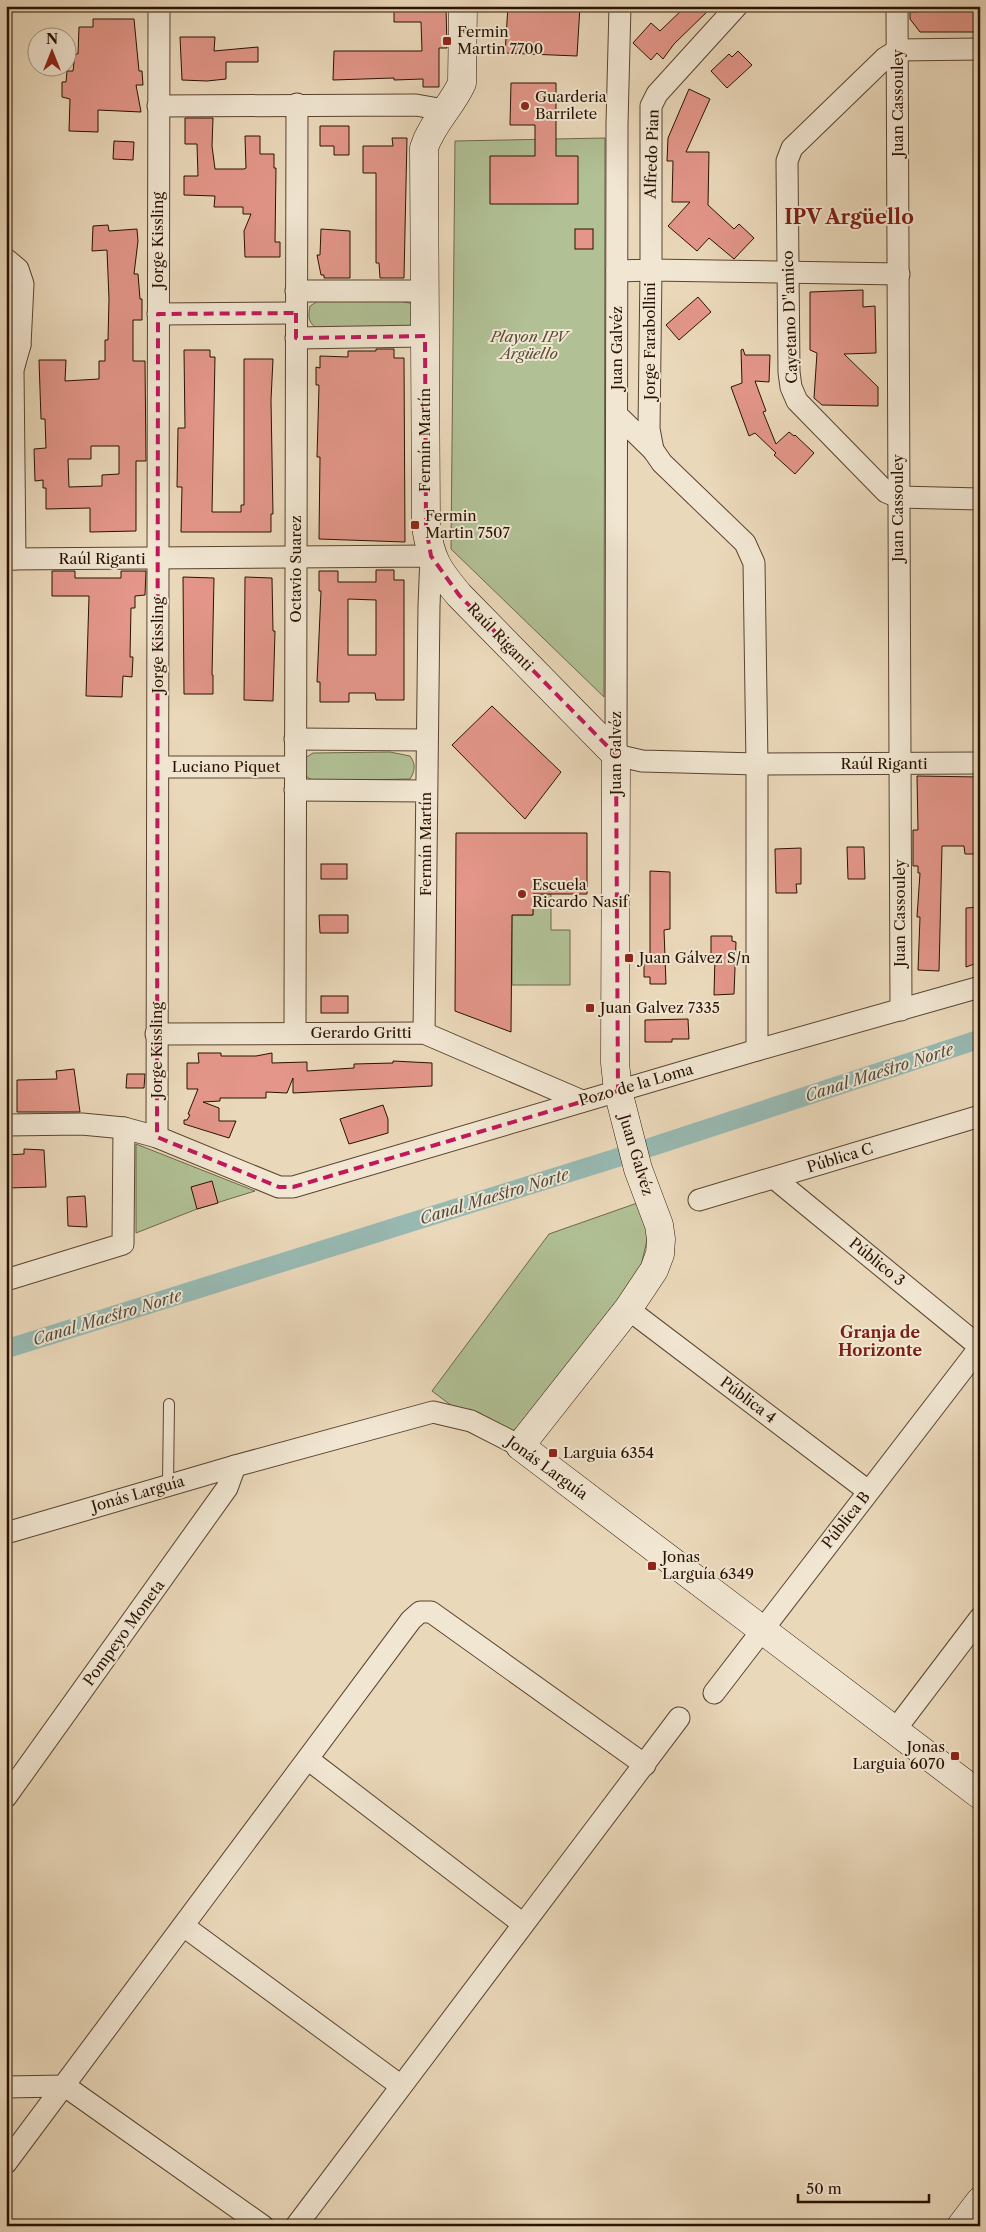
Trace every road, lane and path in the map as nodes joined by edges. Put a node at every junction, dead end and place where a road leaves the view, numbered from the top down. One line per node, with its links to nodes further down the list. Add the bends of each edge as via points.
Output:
1 (159, 6): 9 (street, Jorge Kissling)
2 (463, 6): 10 (main road, Fermín Martín, via 462,83)
3 (620, 6): 13 (street, Juan Galvéz)
4 (737, 6): 12 (street, Alfredo Pian, via 657,94 651,106)
5 (897, 6): 7 (street, Juan Cassouley)
6 (980, 49): 7 (street)
7 (898, 50): 14 (street, Cayetano D''amico, via 885,58 792,148 786,161); 15 (street, Juan Cassouley)
8 (297, 104): 9 (street); 10 (street, via 416,105); 16 (street, Octavio Suarez)
9 (158, 106): 19 (street, Jorge Kissling)
10 (444, 110): 17 (main road, Fermín Martín, via 424,148)
11 (6, 259): 22 (street, via 18,269 24,284)
12 (651, 270): 13 (street); 14 (street, Jorge Farabollini); 24 (street, Jorge Farabollini, via 649,429)
13 (617, 271): 23 (street, Juan Galvéz)
14 (787, 271): 15 (street, Jorge Farabollini); 25 (street, Cayetano D''amico, via 791,387 798,401 886,492)
15 (899, 274): 25 (street, Juan Cassouley)
16 (296, 291): 17 (street); 18 (street, Octavio Suarez)
17 (424, 291): 20 (main road, Fermín Martín)
18 (296, 313): 19 (street); 21 (street, Octavio Suarez)
19 (158, 314): 28 (street, Jorge Kissling)
20 (425, 336): 21 (street); 27 (main road, Fermín Martín, via 426,527)
21 (296, 338): 29 (street, Octavio Suarez)
22 (13, 345): 30 (street)
23 (617, 415): 24 (street); 33 (street, Juan Galvéz)
24 (653, 450): 35 (street, via 662,463 745,543 751,553 754,563)
25 (898, 497): 26 (street); 36 (street, Juan Cassouley)
26 (980, 499)
27 (431, 556): 29 (street, Raúl Riganti); 32 (street, Fermín Martín); 33 (main road, Raúl Riganti, via 459,596)
28 (158, 558): 29 (street, Raúl Riganti); 30 (street, Raúl Riganti); 37 (street, Jorge Kissling)
29 (296, 558): 31 (street, Octavio Suarez)
30 (10, 559)
31 (295, 739): 32 (street); 38 (street, Octavio Suarez)
32 (427, 740): 40 (street, Fermín Martín)
33 (616, 755): 35 (street, Raúl Riganti, via 642,761); 47 (main road, Juan Galvéz, via 615,1063)
34 (980, 763): 36 (street, Raúl Riganti)
35 (757, 764): 36 (street, Raúl Riganti); 46 (street)
36 (899, 764): 42 (street, Juan Cassouley)
37 (158, 767): 38 (street, Luciano Piquet); 45 (street, Jorge Kissling)
38 (295, 767): 39 (street, Octavio Suarez)
39 (295, 790): 40 (street, Luciano Piquet); 43 (street, Octavio Suarez)
40 (426, 791): 44 (street, Fermín Martín)
41 (980, 987): 42 (street, Pozo de la Loma)
42 (901, 1010): 46 (street, Pozo de la Loma)
43 (295, 1033): 44 (street, Gerardo Gritti); 45 (street, Gerardo Gritti)
44 (424, 1033): 48 (street, Gerardo Gritti)
45 (156, 1034): 52 (street, Jorge Kissling)
46 (757, 1050): 47 (street, Pozo de la Loma)
47 (618, 1090): 48 (street, Pozo de la Loma); 56 (main road, Juan Galvéz, via 638,1169 661,1239 654,1270)
48 (582, 1101): 52 (street, Pozo de la Loma, via 293,1187 279,1186)
49 (980, 1116): 53 (street, Pública C)
50 (6, 1125): 51 (street, via 82,1124)
51 (124, 1128): 52 (street); 55 (street, via 123,1244)
52 (157, 1137)
53 (774, 1178): 54 (street, Pública C); 57 (street, Público 3)
54 (699, 1200)
55 (6, 1280)
56 (628, 1309): 59 (main road, Juan Galvéz); 62 (street, Pública 4)
57 (980, 1347): 62 (street, Pública B)
58 (169, 1404): 61 (lane)
59 (520, 1446): 60 (street, Jonás Larguía, via 471,1421 434,1412); 65 (main road, Jonás Larguía)
60 (235, 1466): 61 (street, Jonás Larguía); 72 (street, Pompeyo Moneta, via 227,1488)
61 (168, 1485): 63 (street, Jonás Larguía)
62 (868, 1491): 65 (street, Pública B)
63 (6, 1533)
64 (980, 1618): 68 (street)
65 (761, 1630): 66 (street, Pública B); 68 (main road, Jonás Larguía)
66 (714, 1693)
67 (680, 1718): 70 (street)
68 (895, 1730): 71 (main road, Jonás Larguía)
69 (308, 1760): 70 (street, via 411,1620 420,1612 431,1612); 73 (street); 74 (street)
70 (645, 1765): 73 (street)
71 (980, 1796)
72 (6, 1797)
73 (523, 1924): 76 (street)
74 (184, 1927): 75 (street); 76 (street)
75 (65, 2086): 77 (street); 78 (street); 80 (street)
76 (401, 2086): 81 (street)
77 (6, 2087)
78 (6, 2164)
79 (980, 2201): 82 (main road)
80 (262, 2226)
81 (296, 2226)
82 (962, 2226)

